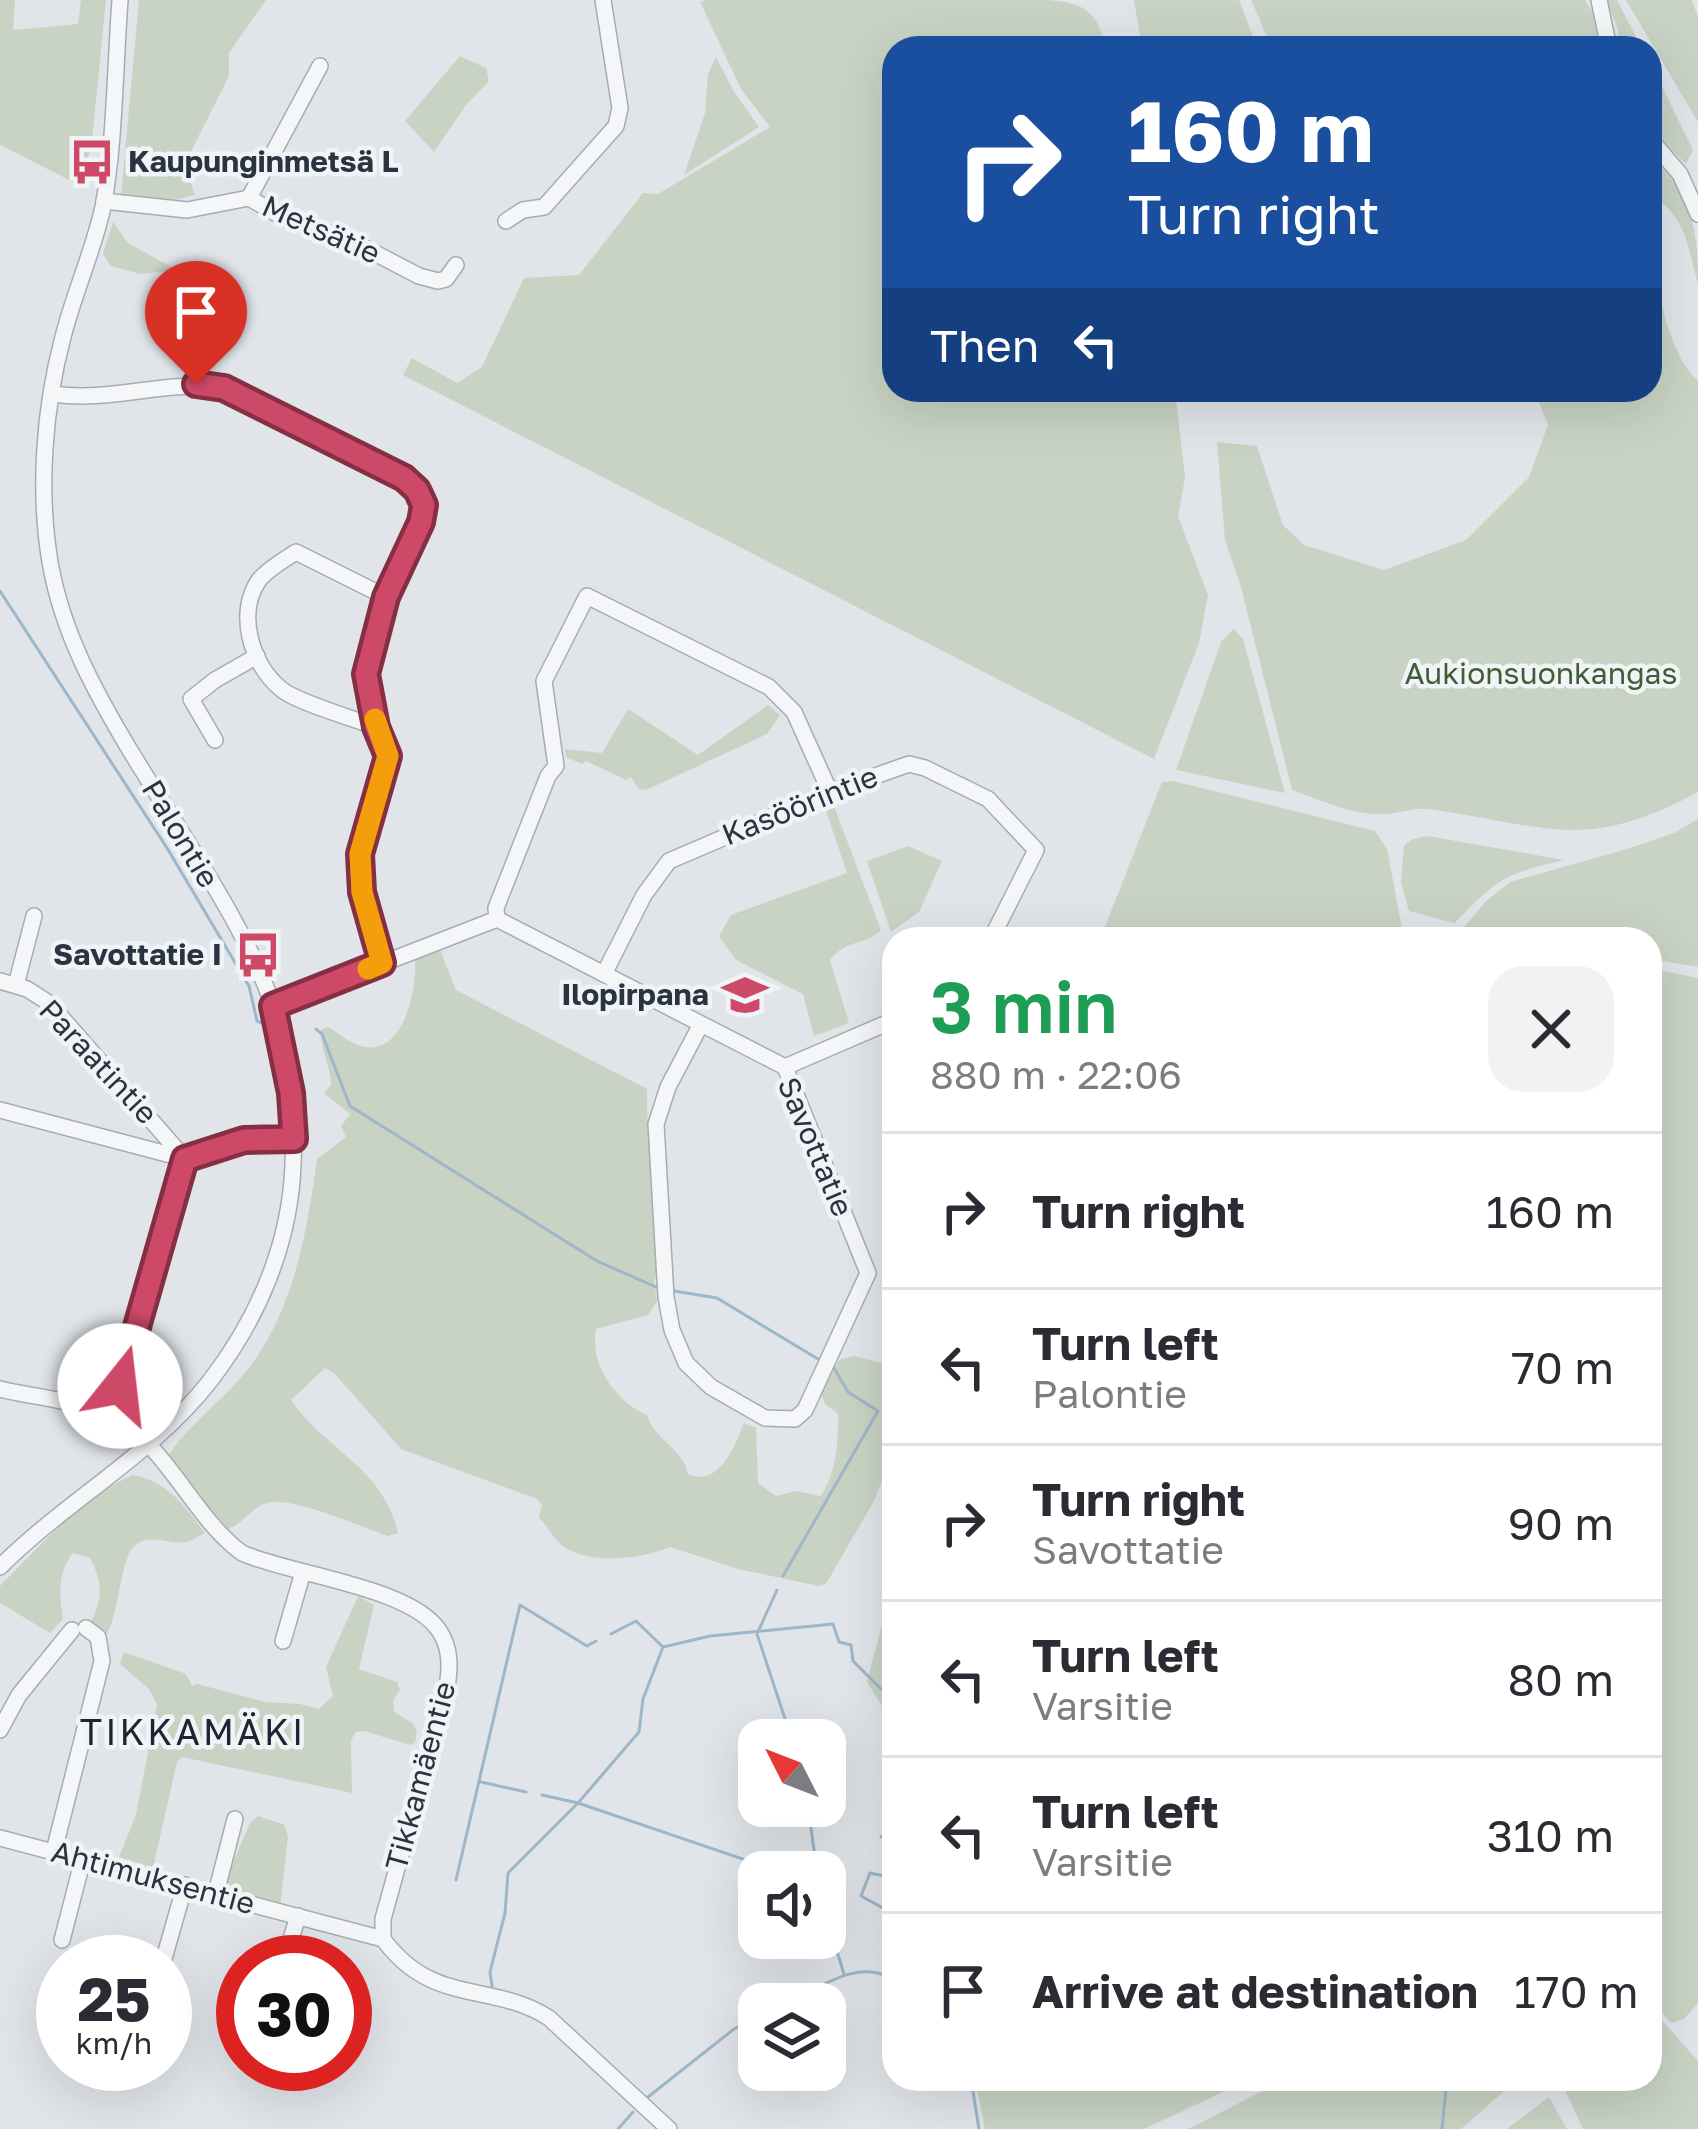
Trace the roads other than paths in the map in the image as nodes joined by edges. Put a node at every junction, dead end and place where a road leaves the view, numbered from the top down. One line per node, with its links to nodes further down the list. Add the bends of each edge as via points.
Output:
1 (120, 0): 8 (street, Palontie)
2 (603, 0): 10 (street, via 616,126 544,207)
3 (1599, 0): 4 (street)
4 (1606, 36)
5 (320, 66): 7 (street)
6 (1662, 154): 9 (street)
7 (249, 198): 8 (street, Metsätie, via 187,210); 11 (street, Metsätie, via 428,280 446,279)
8 (104, 201): 12 (street, Palontie)
9 (1698, 214)
10 (506, 220)
11 (456, 265)
12 (53, 394): 13 (street, via 224,388 404,478 424,505); 24 (street, Palontie, via 45,508 66,624 100,700 228,914)
13 (386, 597): 14 (street, via 296,552 261,577 248,602); 15 (street, via 366,674)
14 (257, 656): 15 (street, via 282,690); 16 (street, via 191,700)
15 (376, 727): 21 (street, via 388,756 360,854)
16 (215, 740)
17 (830, 792): 19 (street, via 794,712 769,687 587,596 544,681 556,766); 20 (street, Kasöörintie, via 909,764 988,800 1036,850); 22 (street, Kasöörintie, via 669,861)
18 (34, 916): 23 (street)
19 (497, 919): 21 (street); 22 (street, Savottatie)
20 (997, 927)
21 (382, 963): 24 (street)
22 (604, 974): 26 (street, Savottatie)
23 (8, 983): 30 (street, Paraatintie, via 49,1004)
24 (273, 1006): 29 (street, Palontie)
25 (882, 1025): 27 (street)
26 (700, 1026): 27 (street, Savottatie); 27 (street, Savottatie, via 656,1124 672,1330 686,1363 711,1387 765,1418 795,1419 868,1273)
27 (785, 1067)
28 (0, 1110): 30 (street)
29 (294, 1139): 30 (street, via 244,1140); 33 (street, Palontie, via 283,1233 255,1309 208,1383)
30 (185, 1159): 32 (street)
31 (0, 1389): 32 (street, Tikkamäentie)
32 (116, 1419): 33 (street, Tikkamäentie)
33 (146, 1445): 34 (street, Palontie); 35 (street, Tikkamäentie, via 233,1546)
34 (0, 1567)
35 (303, 1572): 36 (street); 48 (street, Tikkamäentie, via 412,1607 441,1632 449,1657)
36 (283, 1641)
37 (0, 1730): 40 (street, via 19,1695 79,1629 98,1637 102,1661)
38 (235, 1819): 43 (street)
39 (0, 1838): 40 (street, Ahtimuksentie)
40 (54, 1851): 41 (street, Ahtimuksentie)
41 (83, 1859): 42 (street, Ahtimuksentie); 45 (street)
42 (184, 1885): 43 (street, Ahtimuksentie); 46 (street)
43 (216, 1893): 44 (street, Ahtimuksentie)
44 (298, 1916): 47 (street); 48 (street, Ahtimuksentie)
45 (63, 1935)
46 (170, 1935)
47 (292, 1935)
48 (383, 1939): 49 (street, Ahtimuksentie, via 419,1975 549,2018)
49 (669, 2129)

